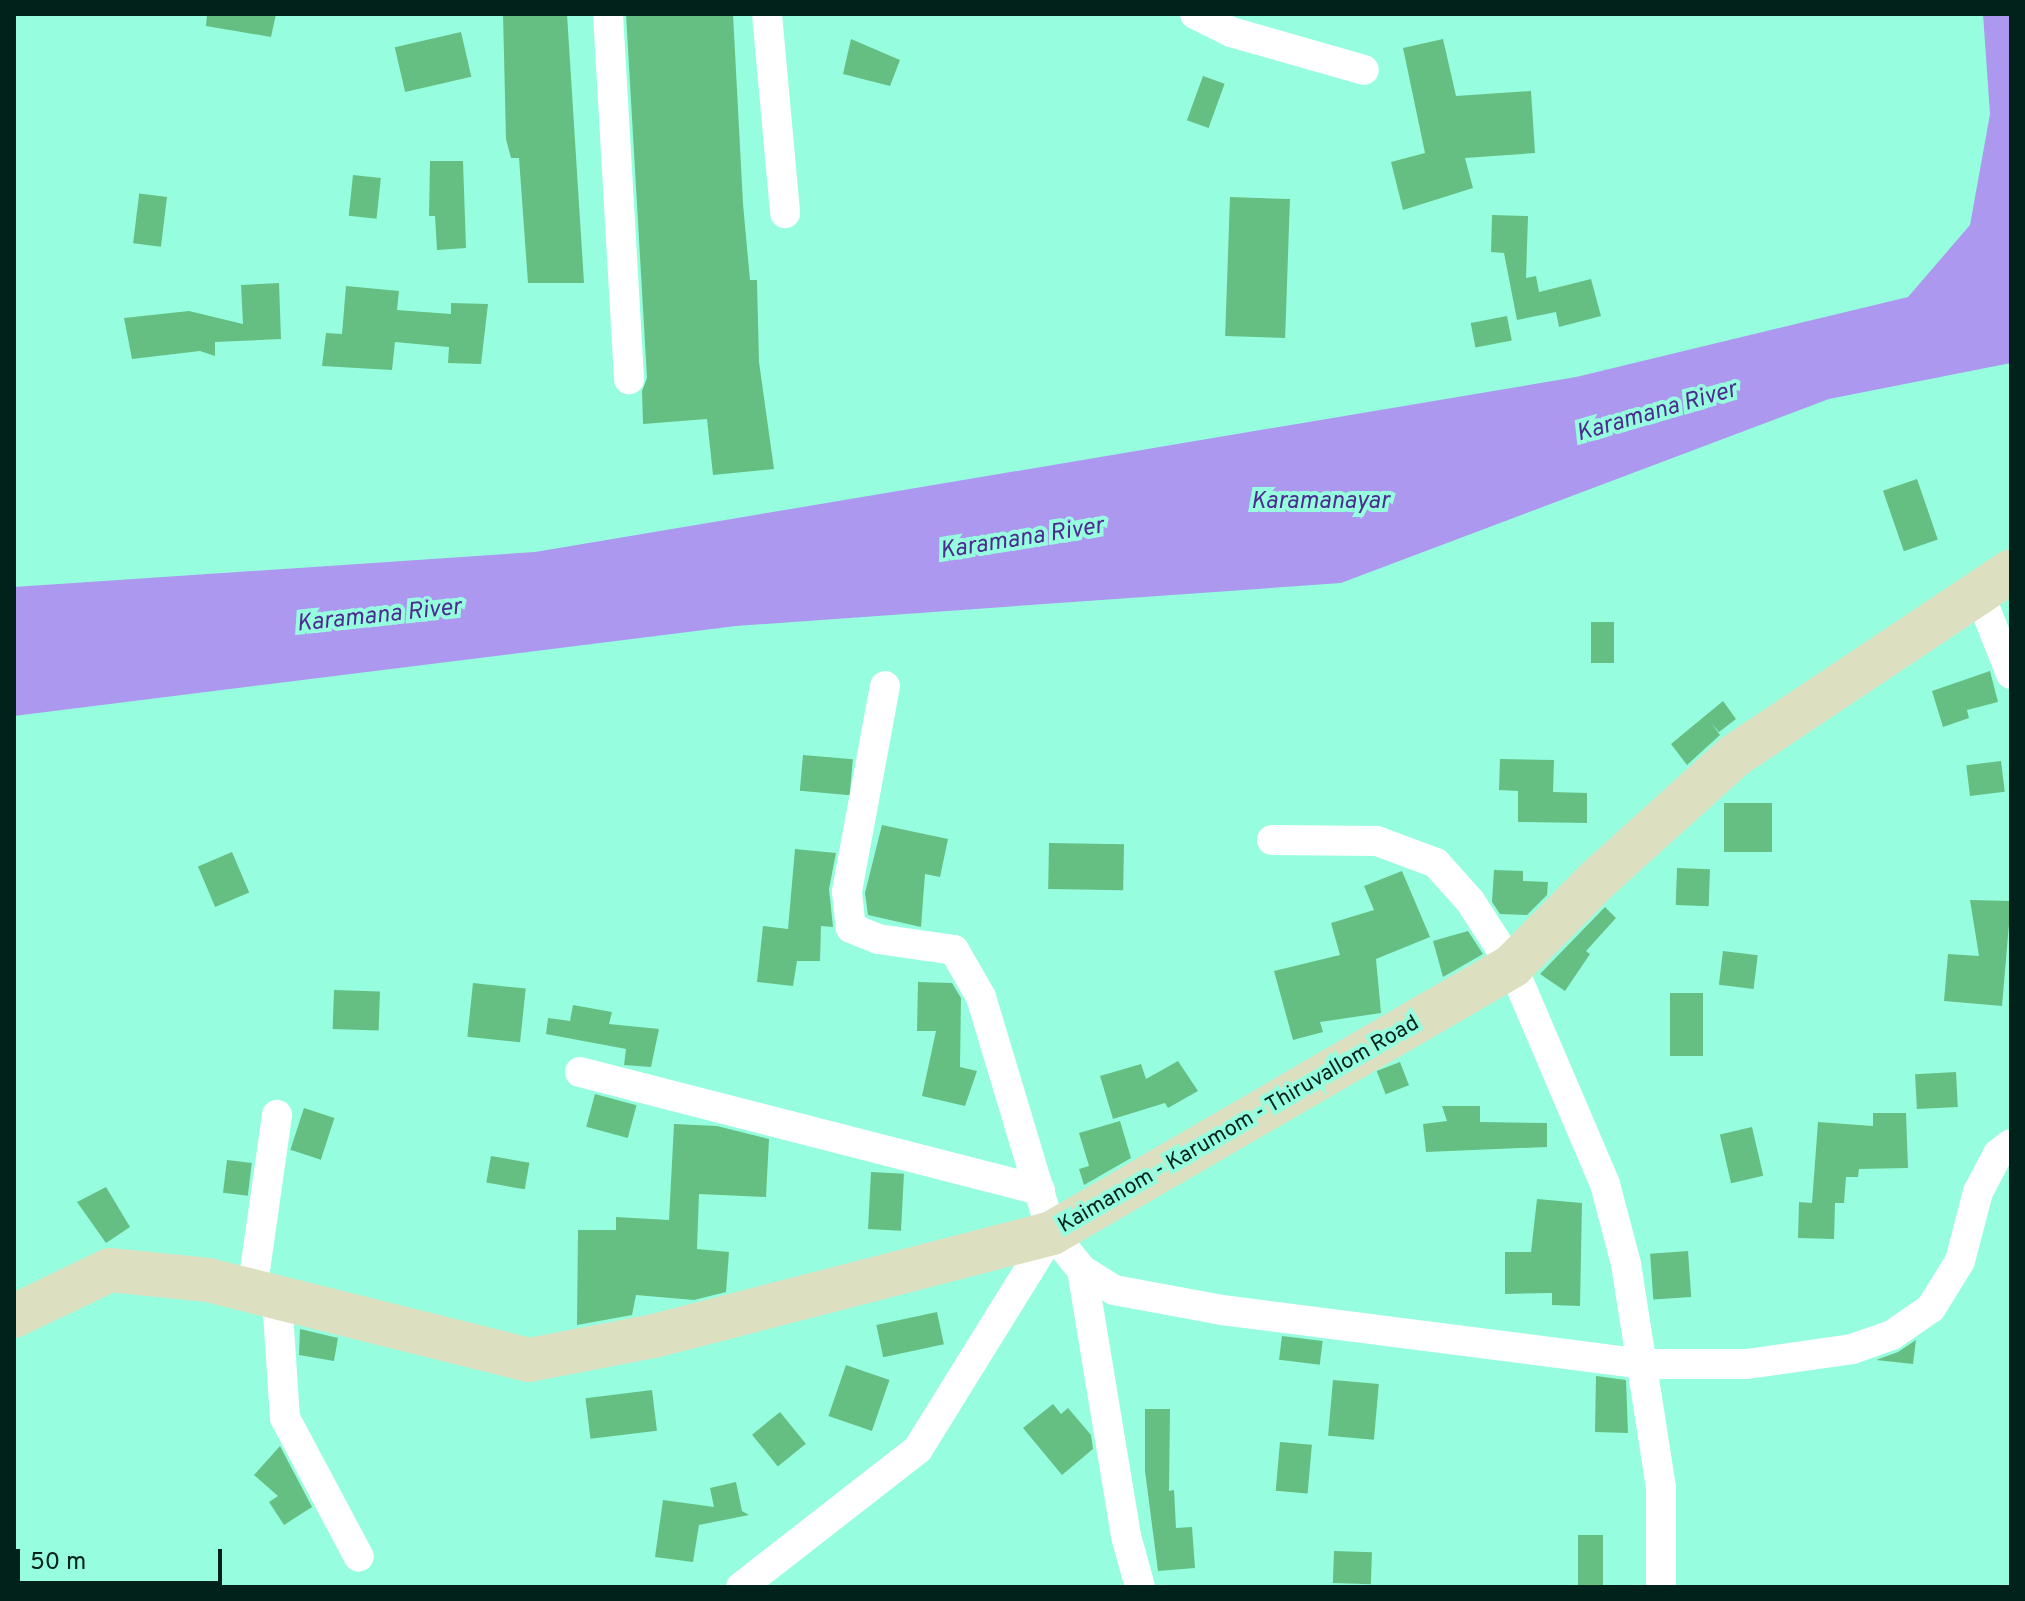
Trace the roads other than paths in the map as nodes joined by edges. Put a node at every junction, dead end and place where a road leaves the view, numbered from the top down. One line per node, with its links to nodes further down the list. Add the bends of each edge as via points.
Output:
1 (608, 14): 6 (street)
2 (767, 14): 5 (street)
3 (1195, 14): 4 (street, via 1231,32)
4 (1364, 70)
5 (785, 213)
6 (629, 379)
7 (1995, 582): 8 (street); 11 (main road, Kaimanom - Karumom - Thiruvallom Road, via 1734,756 1598,879)
8 (2011, 674)
9 (885, 686): 15 (street, via 847,892 851,928 878,939 954,950 981,997)
10 (1272, 840): 11 (street, via 1377,841 1436,863 1470,901)
11 (1512, 966): 16 (main road, Kaimanom - Karumom - Thiruvallom Road); 20 (street, via 1605,1184)
12 (580, 1072): 15 (street)
13 (277, 1115): 18 (street)
14 (2011, 1144): 20 (street, via 1998,1154 1978,1192 1960,1261 1931,1308 1892,1335 1852,1349 1747,1364)
15 (1040, 1190): 16 (street)
16 (1052, 1233): 17 (street); 18 (main road, Kaimanom - Karumom - Thiruvallom Road, via 654,1336 529,1360); 22 (street, via 918,1449)
17 (1082, 1270): 20 (street, via 1114,1290 1168,1302); 23 (street, via 1126,1536)
18 (264, 1294): 19 (main road, Kaimanom - Karumom - Thiruvallom Road, via 208,1280 110,1270); 21 (street, via 285,1418)
19 (14, 1316)
20 (1643, 1364): 24 (street, via 1661,1488)
21 (359, 1557)
22 (741, 1587)
23 (1140, 1587)
24 (1661, 1587)

